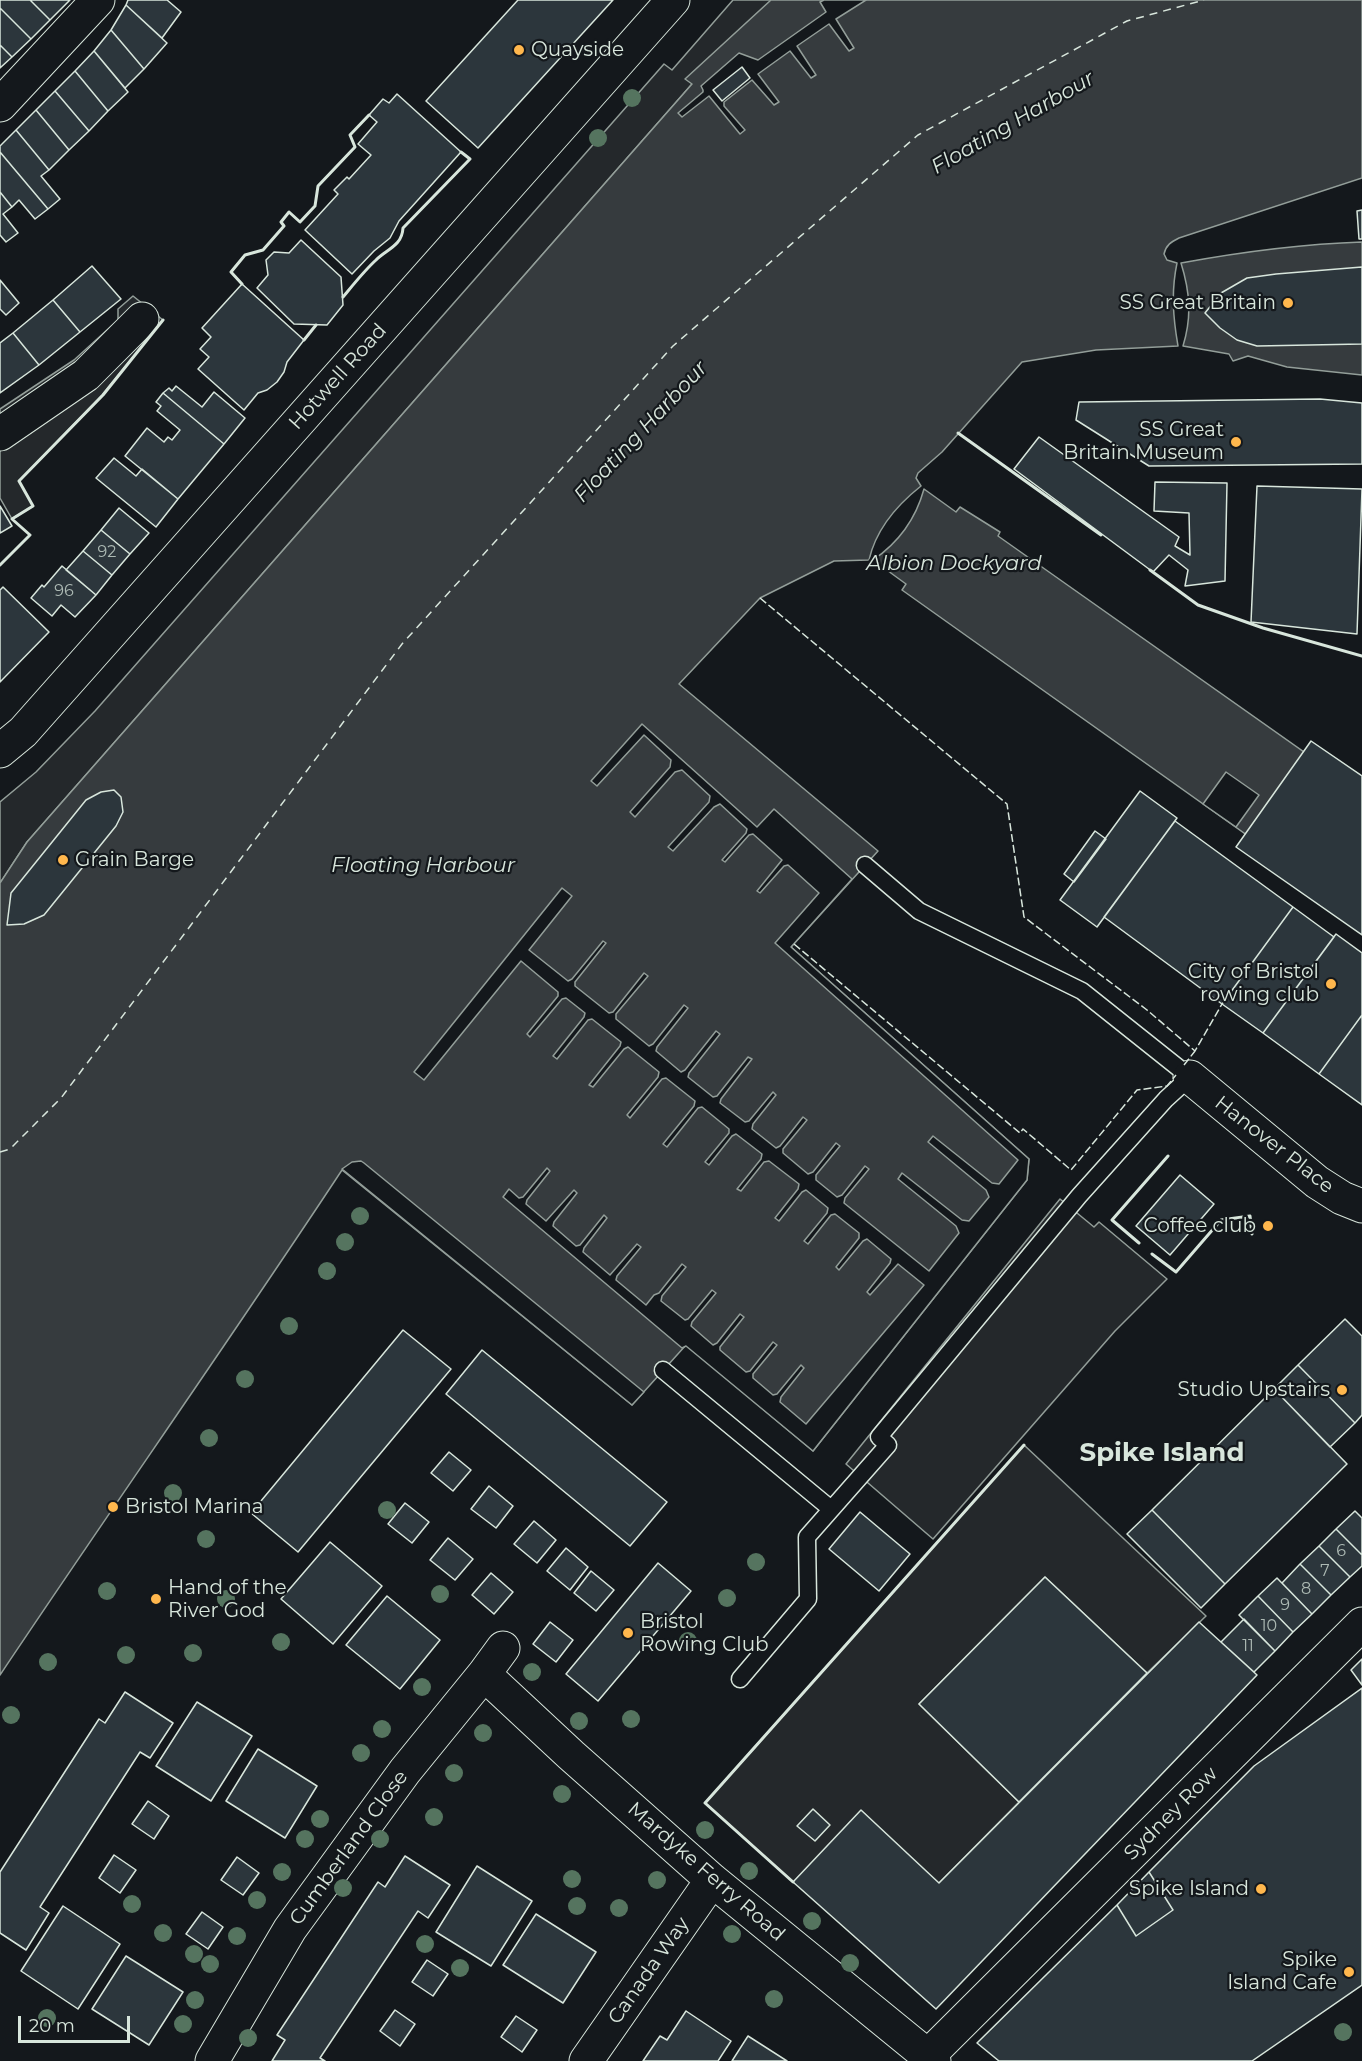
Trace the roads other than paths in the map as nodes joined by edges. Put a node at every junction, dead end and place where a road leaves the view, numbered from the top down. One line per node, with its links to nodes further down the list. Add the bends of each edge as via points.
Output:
1 (98, 0): 3 (street)
2 (673, 0): 6 (street, Hotwell Road, via 23,732)
3 (0, 105)
4 (142, 320): 5 (street, via 86,375)
5 (0, 434)
6 (0, 751)
7 (865, 865): 8 (lane, via 920,911 1082,991)
8 (1190, 1077): 9 (street, Hanover Place, via 1317,1182); 11 (lane, via 1158,1107 1022,1264 879,1437 888,1445)
9 (1362, 1206)
10 (663, 1370): 11 (lane)
11 (831, 1509): 15 (lane, via 807,1537 808,1599)
12 (1362, 1624): 17 (street, Sydney Row)
13 (503, 1648): 14 (street, Cumberland Close)
14 (484, 1674): 16 (street, Mardyke Ferry Road); 18 (street, Cumberland Close, via 405,1771 290,1929)
15 (740, 1679)
16 (712, 1880): 17 (street, Mardyke Ferry Road); 19 (street, Canada Way)
17 (931, 2059)
18 (212, 2061)
19 (586, 2061)

